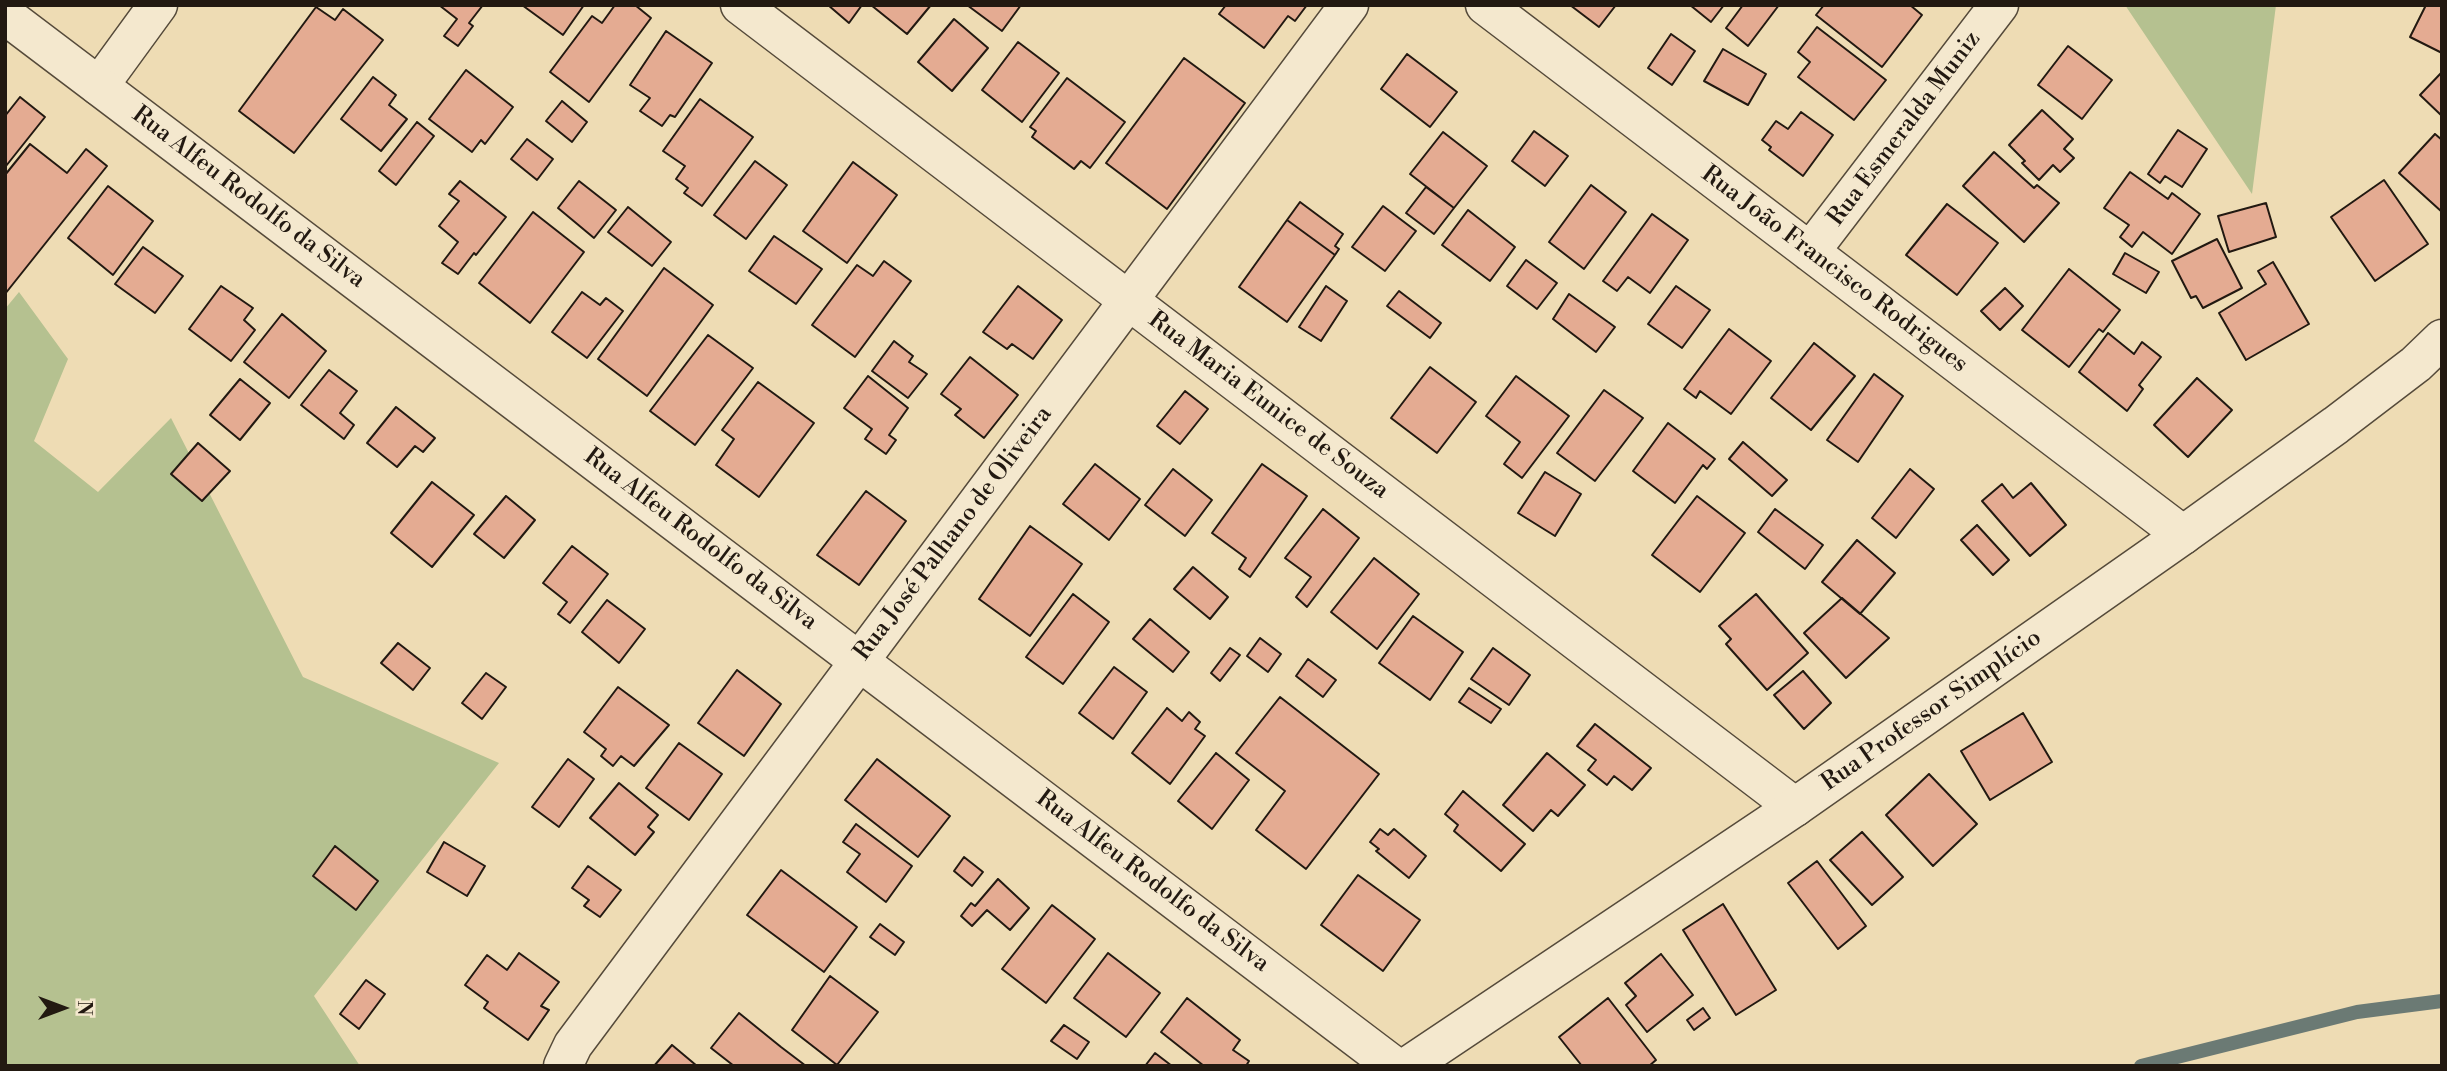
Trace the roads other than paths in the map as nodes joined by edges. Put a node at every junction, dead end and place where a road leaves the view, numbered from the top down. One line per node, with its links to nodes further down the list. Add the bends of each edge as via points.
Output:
1 (158, 5): 7 (street)
2 (740, 5): 9 (street, Rua Maria Eunice de Souza)
3 (1349, 5): 9 (street, Rua José Palhano de Oliveira)
4 (1486, 5): 8 (street, Rua João Francisco Rodrigues)
5 (1999, 5): 8 (street, Rua Esmeralda Muniz)
6 (5, 15): 7 (street, Rua Alfeu Rodolfo da Silva)
7 (99, 86): 12 (street, Rua Alfeu Rodolfo da Silva)
8 (1811, 252): 11 (street, Rua João Francisco Rodrigues)
9 (1129, 300): 12 (street, Rua José Palhano de Oliveira); 13 (street, Rua Maria Eunice de Souza)
10 (2442, 339): 11 (street, Rua Professor Simplício, via 2396,380)
11 (2183, 535): 13 (street, Rua Professor Simplício)
12 (860, 660): 14 (street, Rua José Palhano de Oliveira, via 573,1045); 15 (street, Rua Alfeu Rodolfo da Silva)
13 (1795, 807): 16 (street, Rua Professor Simplício)
14 (563, 1066)
15 (1394, 1066)
16 (1408, 1066)

